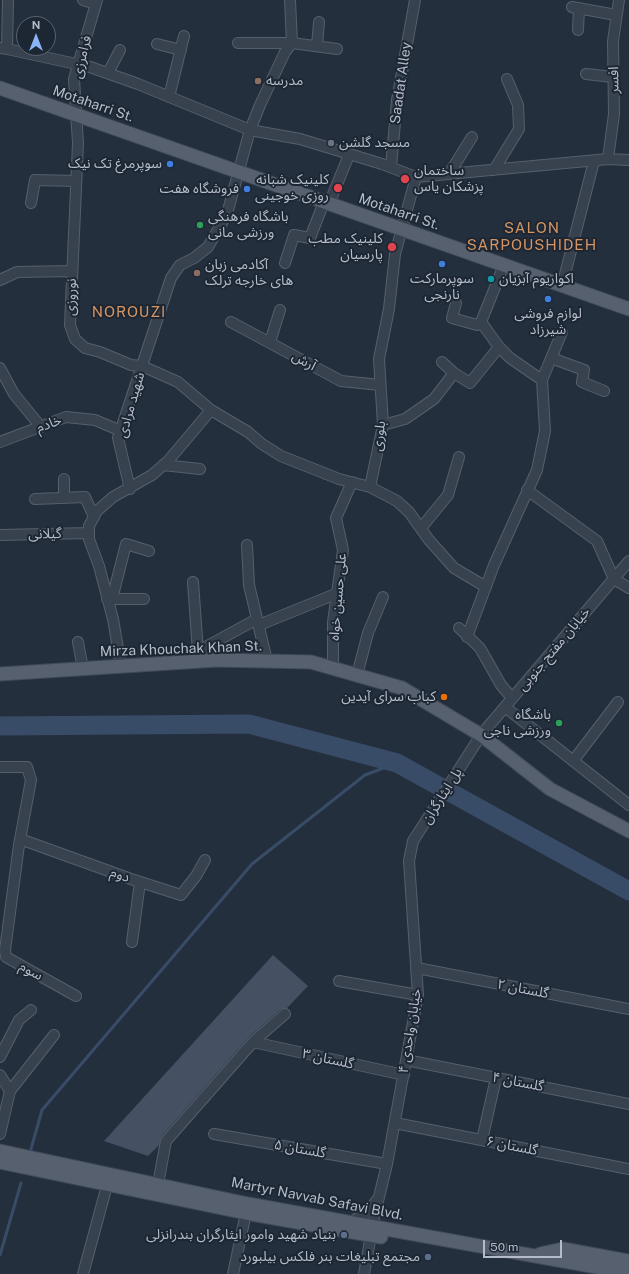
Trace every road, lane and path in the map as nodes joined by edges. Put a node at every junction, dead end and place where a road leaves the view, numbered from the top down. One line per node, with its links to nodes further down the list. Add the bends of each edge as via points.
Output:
1 (8, 0): 15 (street)
2 (83, 0): 6 (street)
3 (290, 0): 12 (street)
4 (415, 0): 33 (street, Saadat Alley, via 397,100)
5 (618, 0): 7 (street, افسر)
6 (96, 2): 19 (street, فرامرزی)
7 (616, 15): 9 (street, via 575,8); 22 (street, افسر)
8 (319, 22): 14 (street)
9 (578, 30)
10 (184, 36): 18 (street)
11 (238, 43): 12 (street)
12 (292, 43): 14 (street); 27 (street, شهید مرادی, via 285,52)
13 (157, 44): 18 (street)
14 (317, 46): 16 (street)
15 (3, 49): 19 (street)
16 (337, 49)
17 (120, 50): 20 (street)
18 (181, 50): 25 (street)
19 (78, 65): 20 (street); 26 (street, فرامرزی, via 74,79)
20 (108, 73): 25 (street)
21 (586, 74): 22 (street)
22 (613, 77): 30 (street, افسر, via 614,114)
23 (507, 79): 34 (street, via 518,105 519,129)
24 (0, 88): 26 (main road, Motaharri St.)
25 (169, 97): 27 (street)
26 (77, 116): 35 (main road, Motaharri St.); 38 (street, نوروزی)
27 (250, 130): 29 (street, via 300,139); 35 (street, شهید مرادی)
28 (472, 137): 36 (street)
29 (349, 155): 33 (street); 40 (street)
30 (608, 159): 31 (street); 32 (street)
31 (629, 160)
32 (594, 161): 34 (street); 46 (street)
33 (391, 168): 37 (street)
34 (494, 170): 36 (street)
35 (239, 172): 40 (main road, Motaharri St.); 57 (street, شهید مرادی, via 227,214 217,233 208,247 180,265 171,278)
36 (449, 174): 37 (street)
37 (416, 176): 41 (street, بلوری)
38 (76, 181): 39 (street, via 35,180); 44 (street, نوروزی)
39 (31, 203)
40 (326, 203): 41 (main road, Motaharri St.); 42 (street, via 310,238 294,235)
41 (400, 229): 43 (main road, Motaharri St.); 61 (street, بلوری, via 390,309 379,359)
42 (285, 263)
43 (504, 265): 46 (main road, Motaharri St.); 51 (street)
44 (72, 271): 45 (street, via 17,272); 57 (street, نوروزی, via 70,325 75,339 85,348 131,365)
45 (0, 280)
46 (562, 286): 48 (main road, Motaharri St.)
47 (456, 303): 51 (street, via 452,318 477,325)
48 (629, 309)
49 (280, 310): 53 (street)
50 (232, 322): 53 (street, آرش)
51 (481, 322): 54 (street)
52 (562, 332): 55 (street)
53 (270, 342): 61 (street, آرش, via 341,381)
54 (499, 347): 59 (street, via 470,383); 60 (street, via 510,358)
55 (551, 358): 60 (street); 62 (street, via 584,370 582,382)
56 (442, 362): 59 (street)
57 (142, 366): 63 (street, نوروزی, via 178,382); 66 (street, شهید مرادی)
58 (0, 368): 65 (street, via 14,394)
59 (454, 372): 64 (street, via 434,398 405,419)
60 (542, 380): 75 (street, via 545,431 537,470)
61 (380, 384): 64 (street, بلوری)
62 (604, 391)
63 (211, 410): 69 (street); 72 (street, نوروزی, via 281,456)
64 (383, 425): 73 (street, بلوری)
65 (41, 427): 66 (street, خادم, via 66,417 95,420); 67 (street, خادم)
66 (121, 431): 74 (street, شهید مرادی, via 118,438)
67 (0, 442)
68 (459, 457): 79 (street, via 448,495)
69 (164, 465): 70 (street); 74 (street)
70 (200, 469)
71 (64, 479): 76 (street)
72 (352, 482): 73 (street, نوروزی); 89 (street, علی حسین خواه, via 336,518 343,550)
73 (370, 487): 79 (street, via 397,502 409,512)
74 (130, 489): 78 (street, via 113,497)
75 (528, 490): 85 (street, via 597,541); 87 (street)
76 (64, 498): 77 (street); 78 (street, via 85,497)
77 (35, 499)
78 (94, 517): 80 (street, via 89,526)
79 (421, 528): 87 (street, via 454,568)
80 (89, 533): 81 (street, گیلانی); 91 (street)
81 (0, 535)
82 (247, 545): 93 (street, via 249,585)
83 (149, 551): 91 (street, via 126,544)
84 (629, 561): 85 (street, خیابان مفتح جنوبی)
85 (614, 579): 88 (street); 105 (street, خیابان مفتح جنوبی)
86 (193, 582): 97 (street)
87 (486, 587): 95 (street)
88 (629, 588)
89 (338, 593): 93 (street); 101 (street, علی حسین خواه, via 333,622)
90 (382, 597): 104 (street, via 368,632)
91 (109, 599): 92 (street); 100 (street)
92 (144, 599)
93 (258, 622): 97 (street); 98 (street)
94 (459, 628): 95 (street)
95 (467, 637): 105 (street, via 480,648 501,685)
96 (78, 642): 102 (street)
97 (198, 652): 99 (street)
98 (266, 661): 99 (main road, Mirza Khouchak Khan St., via 217,660); 101 (main road, Mirza Khouchak Khan St., via 311,662)
99 (177, 663): 100 (main road, Mirza Khouchak Khan St.)
100 (121, 666): 102 (main road, Mirza Khouchak Khan St.)
101 (333, 668): 104 (main road, Mirza Khouchak Khan St.)
102 (83, 669): 103 (main road, Mirza Khouchak Khan St.)
103 (0, 674)
104 (357, 675): 108 (main road, Mirza Khouchak Khan St., via 402,688)
105 (512, 698): 107 (street, خیابان مفتح جنوبی)
106 (618, 702): 110 (street)
107 (505, 707): 108 (street, خیابان مفتح جنوبی); 110 (street)
108 (481, 735): 109 (street, خیابان مفتح جنوبی); 113 (main road, Mirza Khouchak Khan St., via 550,789)
109 (466, 756): 114 (street, پل ایثارگران)
110 (573, 761): 112 (street)
111 (0, 767): 115 (street, via 27,767 30,780)
112 (629, 805)
113 (629, 831)
114 (417, 835): 119 (street, خیابان واحدی ۴, via 409,862)
115 (20, 839): 117 (street, دوم); 122 (street, سوم, via 6,957)
116 (205, 860): 117 (street, دوم, via 181,895)
117 (140, 882): 118 (street)
118 (132, 942)
119 (417, 968): 121 (street, خیابان واحدی ۴); 123 (street, گلستان ۲)
120 (339, 980): 121 (street)
121 (418, 995): 129 (street, خیابان واحدی ۴)
122 (76, 996)
123 (629, 1009)
124 (30, 1010): 128 (street, via 19,1020)
125 (286, 1014): 127 (street)
126 (54, 1035): 133 (street)
127 (253, 1042): 131 (street, گلستان ۳); 144 (street, via 166,1141)
128 (0, 1057)
129 (406, 1060): 131 (street, خیابان واحدی ۴); 132 (street, گلستان ۴)
130 (0, 1075): 133 (street)
131 (404, 1075): 135 (street, خیابان واحدی ۴)
132 (496, 1078): 134 (street, گلستان ۴); 138 (street)
133 (10, 1091): 136 (street)
134 (629, 1104)
135 (395, 1123): 138 (street, گلستان ۶); 141 (street, خیابان واحدی ۴)
136 (0, 1134)
137 (214, 1134): 141 (street, گلستان ۵)
138 (482, 1140): 142 (street, گلستان ۶)
139 (0, 1150): 143 (main road, Martyr Navvab Safavi Blvd.)
140 (0, 1162): 143 (main road, Martyr Navvab Safavi Blvd.)
141 (387, 1164): 145 (street, خیابان واحدی ۴)
142 (629, 1169)
143 (109, 1179): 144 (main road, Martyr Navvab Safavi Blvd.); 146 (main road, Martyr Navvab Safavi Blvd.); 152 (street)
144 (158, 1184): 147 (main road, Martyr Navvab Safavi Blvd., via 248,1204)
145 (379, 1196): 147 (street, via 368,1212); 148 (street, خیابان واحدی ۴)
146 (246, 1213): 148 (main road, Martyr Navvab Safavi Blvd.); 153 (street)
147 (351, 1222): 148 (main road, Martyr Navvab Safavi Blvd.)
148 (371, 1230): 149 (main road, Martyr Navvab Safavi Blvd.); 154 (street, خیابان واحدی ۴); 155 (main road, Martyr Navvab Safavi Blvd.)
149 (534, 1255): 150 (main road, via 563,1249); 151 (main road, Martyr Navvab Safavi Blvd.)
150 (629, 1261)
151 (629, 1273)
152 (83, 1274)
153 (235, 1274)
154 (364, 1274)
155 (589, 1274)

